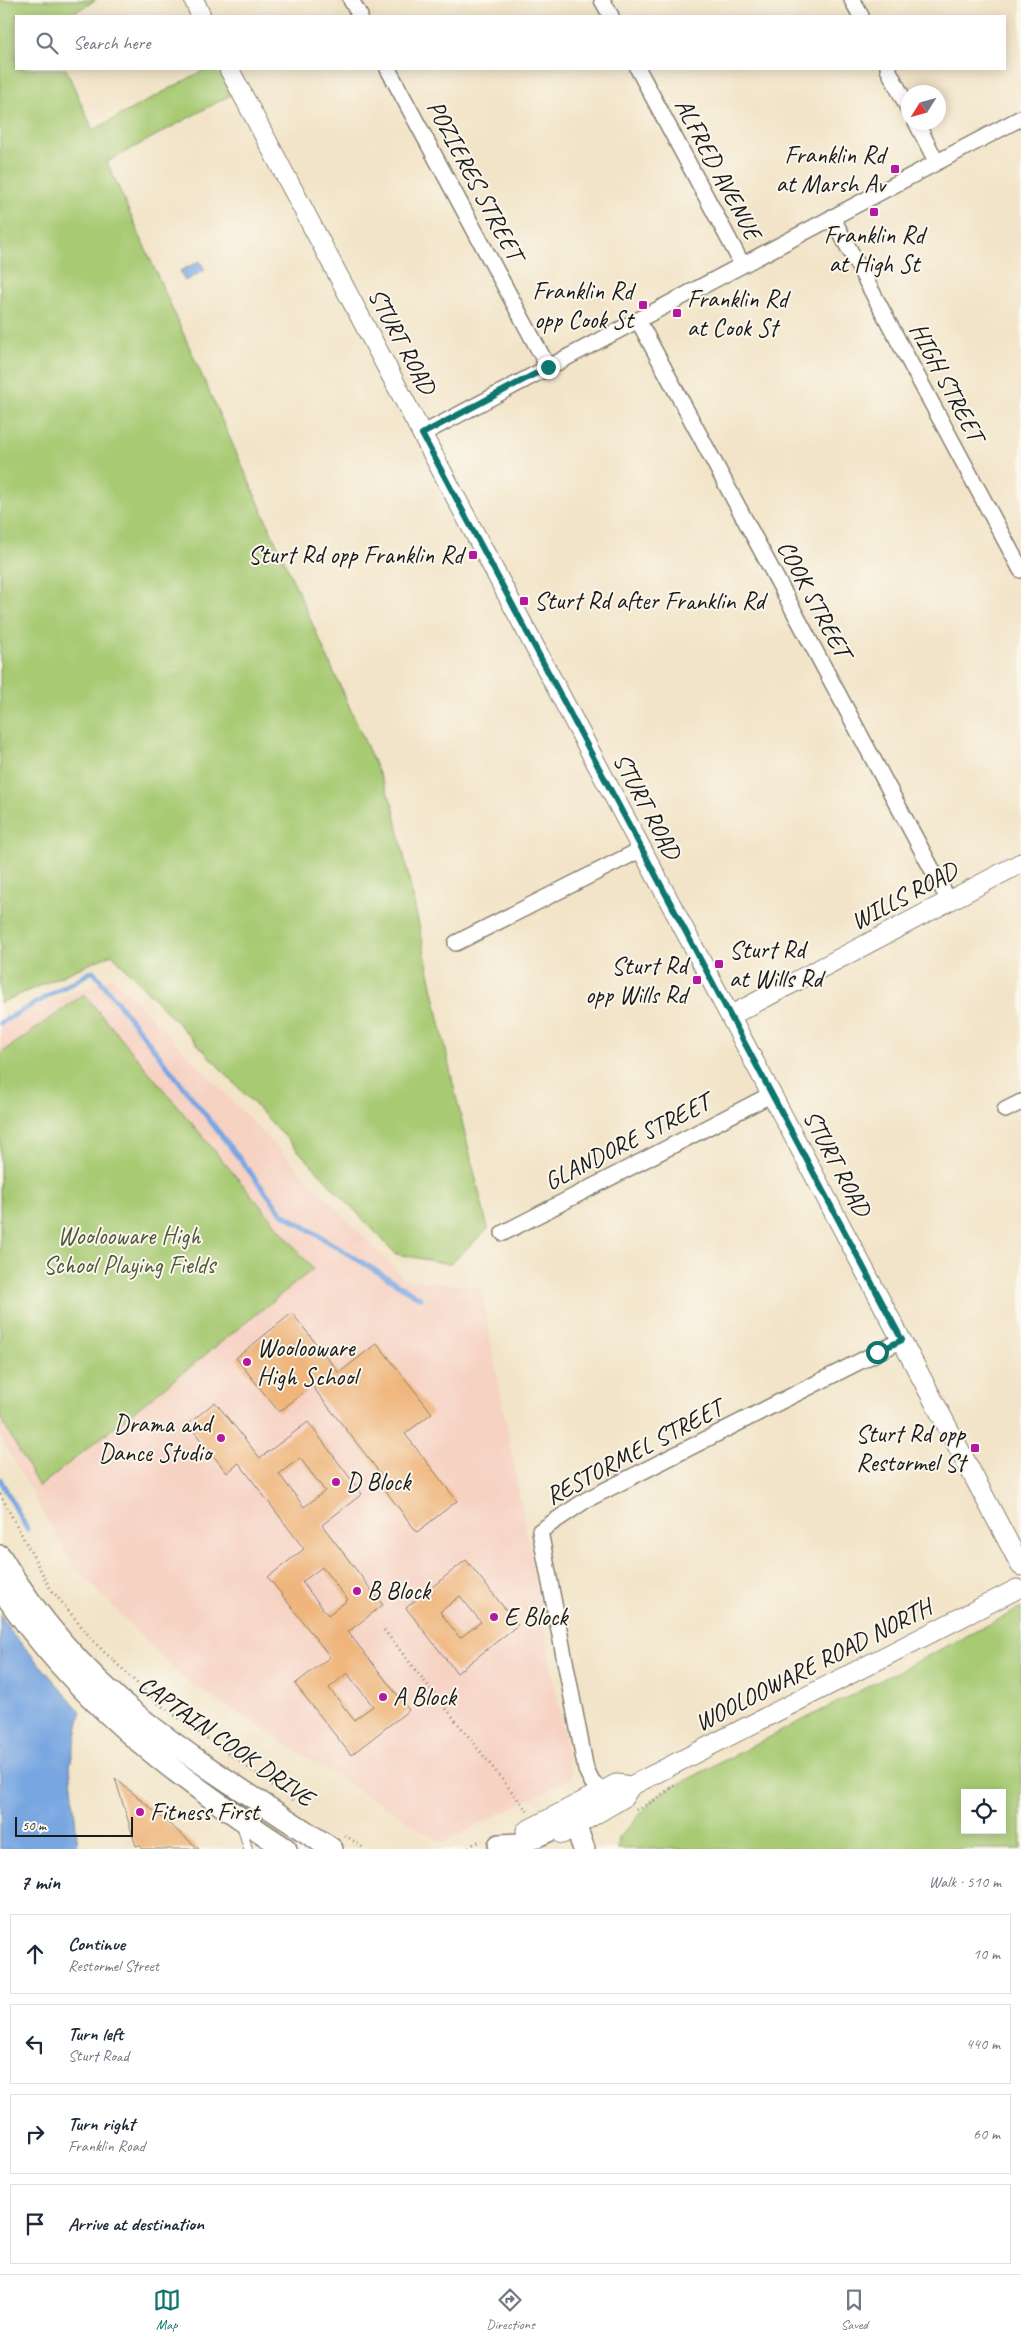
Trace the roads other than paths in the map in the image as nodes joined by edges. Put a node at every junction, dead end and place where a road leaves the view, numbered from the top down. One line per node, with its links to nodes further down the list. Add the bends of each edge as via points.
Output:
1 (194, 0): 5 (street)
2 (352, 0): 6 (street)
3 (602, 0): 7 (street)
4 (852, 0): 8 (street)
5 (201, 15)
6 (360, 15)
7 (610, 15)
8 (860, 15)
9 (230, 70): 21 (street, STURT ROAD)
10 (389, 70): 20 (street, POZIERES STREET)
11 (639, 70): 18 (street, ALFRED AVENUE)
12 (889, 70): 13 (street)
13 (901, 94)
14 (1021, 118): 16 (street)
15 (920, 130): 16 (street)
16 (936, 162): 17 (street)
17 (832, 217): 18 (street); 22 (street, HIGH STREET)
18 (742, 264): 19 (street)
19 (638, 320): 20 (street); 25 (street, COOK STREET)
20 (548, 367): 21 (street)
21 (422, 434): 23 (street, STURT ROAD)
22 (1021, 570)
23 (642, 849): 26 (street); 27 (street, STURT ROAD)
24 (1021, 863): 25 (street, WILLS ROAD)
25 (950, 901): 27 (street, WILLS ROAD)
26 (456, 943)
27 (730, 1016): 28 (street, STURT ROAD)
28 (772, 1094): 31 (street, GLANDORE STREET); 32 (street, STURT ROAD)
29 (1021, 1102): 30 (street)
30 (1005, 1110)
31 (503, 1233)
32 (902, 1340): 34 (street, STURT ROAD); 37 (street, RESTORMEL STREET, via 586,1500 540,1531 586,1770 592,1782)
33 (0, 1556): 40 (main road, CAPTAIN COOK DRIVE, via 48,1624 87,1668 136,1715 181,1748)
34 (1021, 1567): 36 (street, via 1015,1577)
35 (0, 1587): 38 (main road, CAPTAIN COOK DRIVE, via 62,1668 105,1712 151,1753)
36 (1019, 1591): 37 (street, WOOLOOWARE ROAD NORTH, via 631,1786)
37 (617, 1802): 39 (street, WOOLOOWARE ROAD NORTH); 41 (street, WOOLOOWARE ROAD NORTH)
38 (239, 1818): 42 (lane); 43 (main road, CAPTAIN COOK DRIVE)
39 (576, 1827): 41 (main road, via 553,1829 519,1844); 44 (street, WOOLOOWARE ROAD NORTH); 45 (main road)
40 (337, 1841)
41 (495, 1847)
42 (248, 1849)
43 (286, 1849)
44 (533, 1849)
45 (584, 1849)

